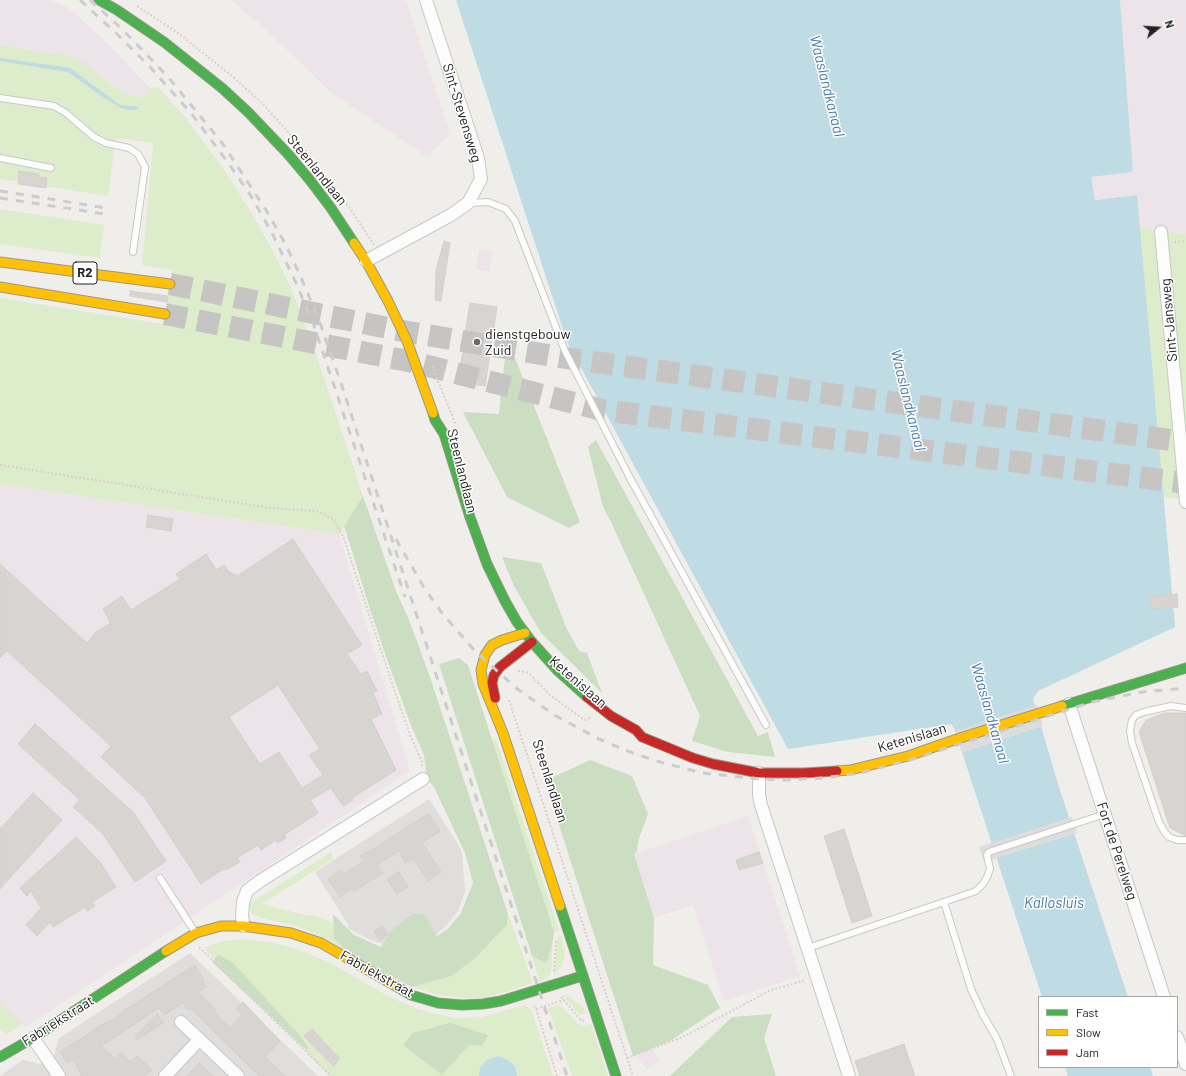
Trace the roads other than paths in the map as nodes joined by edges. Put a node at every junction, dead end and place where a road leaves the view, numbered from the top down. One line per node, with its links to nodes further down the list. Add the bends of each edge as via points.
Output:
1 (99, 0): 9 (main road, Steenlandlaan, via 164,42 248,112 309,179)
2 (426, 0): 6 (street, Sint-Stevensweg, via 478,158 481,179)
3 (0, 98): 8 (lane, via 54,106 94,137 106,143 129,148 138,154 145,167)
4 (0, 158): 5 (lane)
5 (51, 168)
6 (468, 203): 9 (street, Sint-Stevensweg, via 451,215); 25 (lane, via 488,202 506,209 515,221 566,351 634,485)
7 (1161, 232): 16 (street, Sint-Jansweg)
8 (133, 252)
9 (366, 261): 14 (main road, Steenlandlaan, via 407,342)
10 (0, 262): 11 (main road, R2)
11 (170, 284)
12 (0, 287): 13 (main road, R2)
13 (165, 314)
14 (435, 420): 15 (main road, Steenlandlaan); 18 (main road, Steenlandlaan, via 444,434 487,564 504,601)
15 (453, 494)
16 (1186, 502)
17 (512, 633): 18 (main road); 20 (main road); 26 (main road, via 492,645 481,670 483,684)
18 (525, 633): 19 (main road, Steenlandlaan)
19 (532, 642): 20 (main road); 27 (main road, Ketenislaan, via 581,692 611,716 636,730)
20 (525, 651): 26 (main road, via 500,667 494,675 492,683)
21 (1186, 668): 22 (main road, Ketenislaan)
22 (1069, 704): 28 (main road, Ketenislaan, via 908,756 850,770); 30 (street, Fort de Perelweg)
23 (1186, 708): 31 (lane, via 1171,706 1136,715 1130,731 1159,822 1169,837)
24 (594, 715): 27 (main road, Ketenislaan, via 624,733)
25 (766, 725)
26 (503, 733): 37 (main road)
27 (642, 738): 28 (main road, Ketenislaan, via 713,764)
28 (759, 773): 36 (street, via 758,795)
29 (423, 779): 34 (street, via 246,891 243,902)
30 (1105, 814): 33 (lane, via 989,852 987,855 990,869 983,884 976,891); 38 (street, Fort de Perelweg)
31 (1186, 840)
32 (160, 878): 35 (lane)
33 (944, 902): 36 (lane); 50 (lane, via 972,989 997,1038)
34 (243, 926): 35 (main road, Fabriekstraat, via 221,926); 37 (main road, Fabriekstraat, via 291,933 321,944 411,995 438,1003 462,1005 501,1001)
35 (192, 935): 40 (main road, Fabriekstraat)
36 (808, 948): 49 (street)
37 (582, 976): 48 (main road)
38 (1164, 996)
39 (181, 1022): 42 (street)
40 (34, 1038): 43 (main road, Fabriekstraat); 45 (street)
41 (1178, 1039): 44 (street)
42 (200, 1040): 46 (street); 47 (street)
43 (0, 1057)
44 (1186, 1064)
45 (59, 1076)
46 (165, 1076)
47 (238, 1076)
48 (616, 1076)
49 (849, 1076)
50 (1011, 1076)

